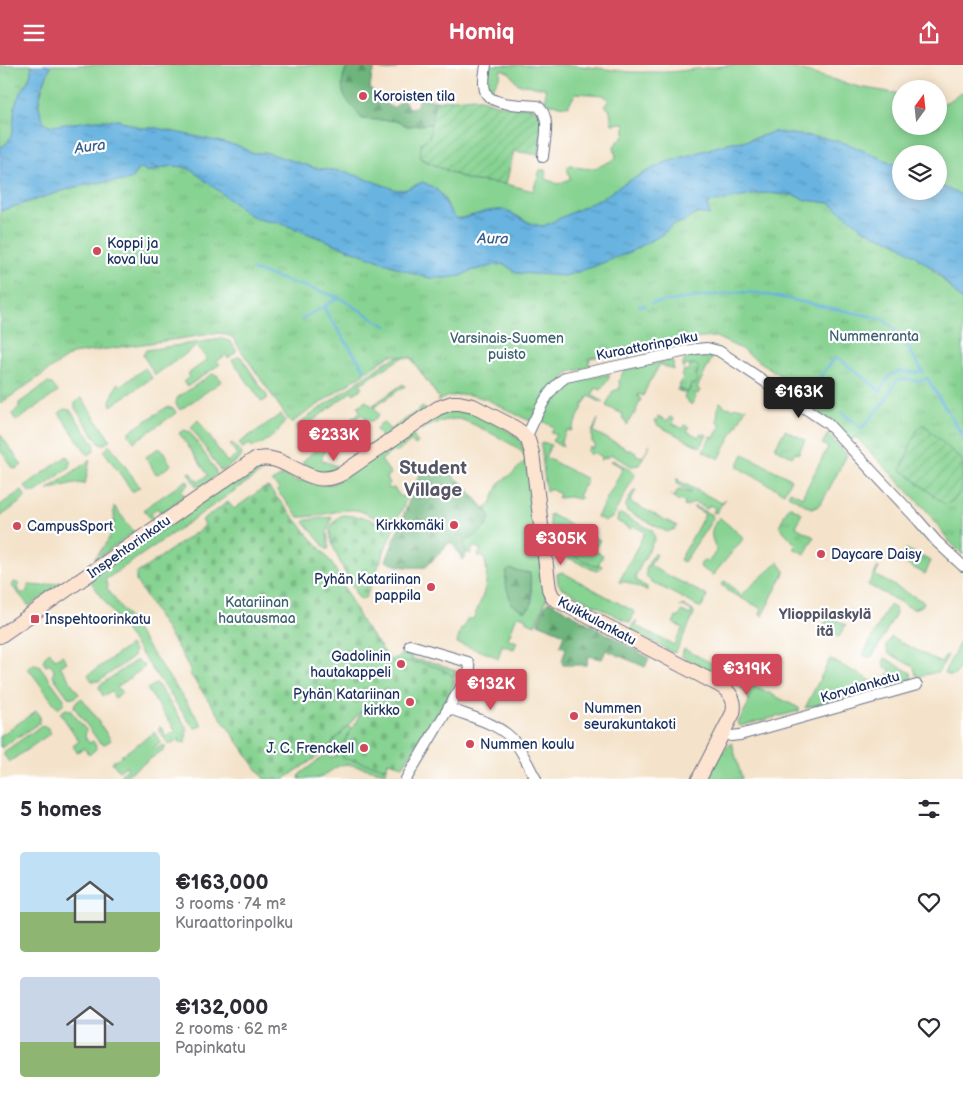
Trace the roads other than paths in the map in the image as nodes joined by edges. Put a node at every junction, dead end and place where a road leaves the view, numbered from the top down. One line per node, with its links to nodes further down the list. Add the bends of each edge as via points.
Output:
1 (486, 65): 2 (street, via 484,81 489,97 505,104 538,106 543,111 546,123)
2 (542, 157)
3 (526, 438): 4 (street, Kuraattorinpolku, via 550,392 566,377 696,349 719,351 827,423); 5 (street, Inspehtorinkatu, via 510,425 473,407 452,403 438,408 334,478 318,479 275,460 258,459); 9 (street, Kuikkulankatu, via 532,453 552,596 725,689 732,697 734,708)
4 (963, 567)
5 (0, 636)
6 (410, 645): 8 (street, via 468,663 467,677)
7 (917, 685): 9 (street, Korvalankatu, via 740,735)
8 (448, 708): 10 (street); 11 (street, via 488,723 509,736)
9 (723, 733): 12 (street, Kuikkulankatu)
10 (406, 779)
11 (536, 779)
12 (699, 779)

